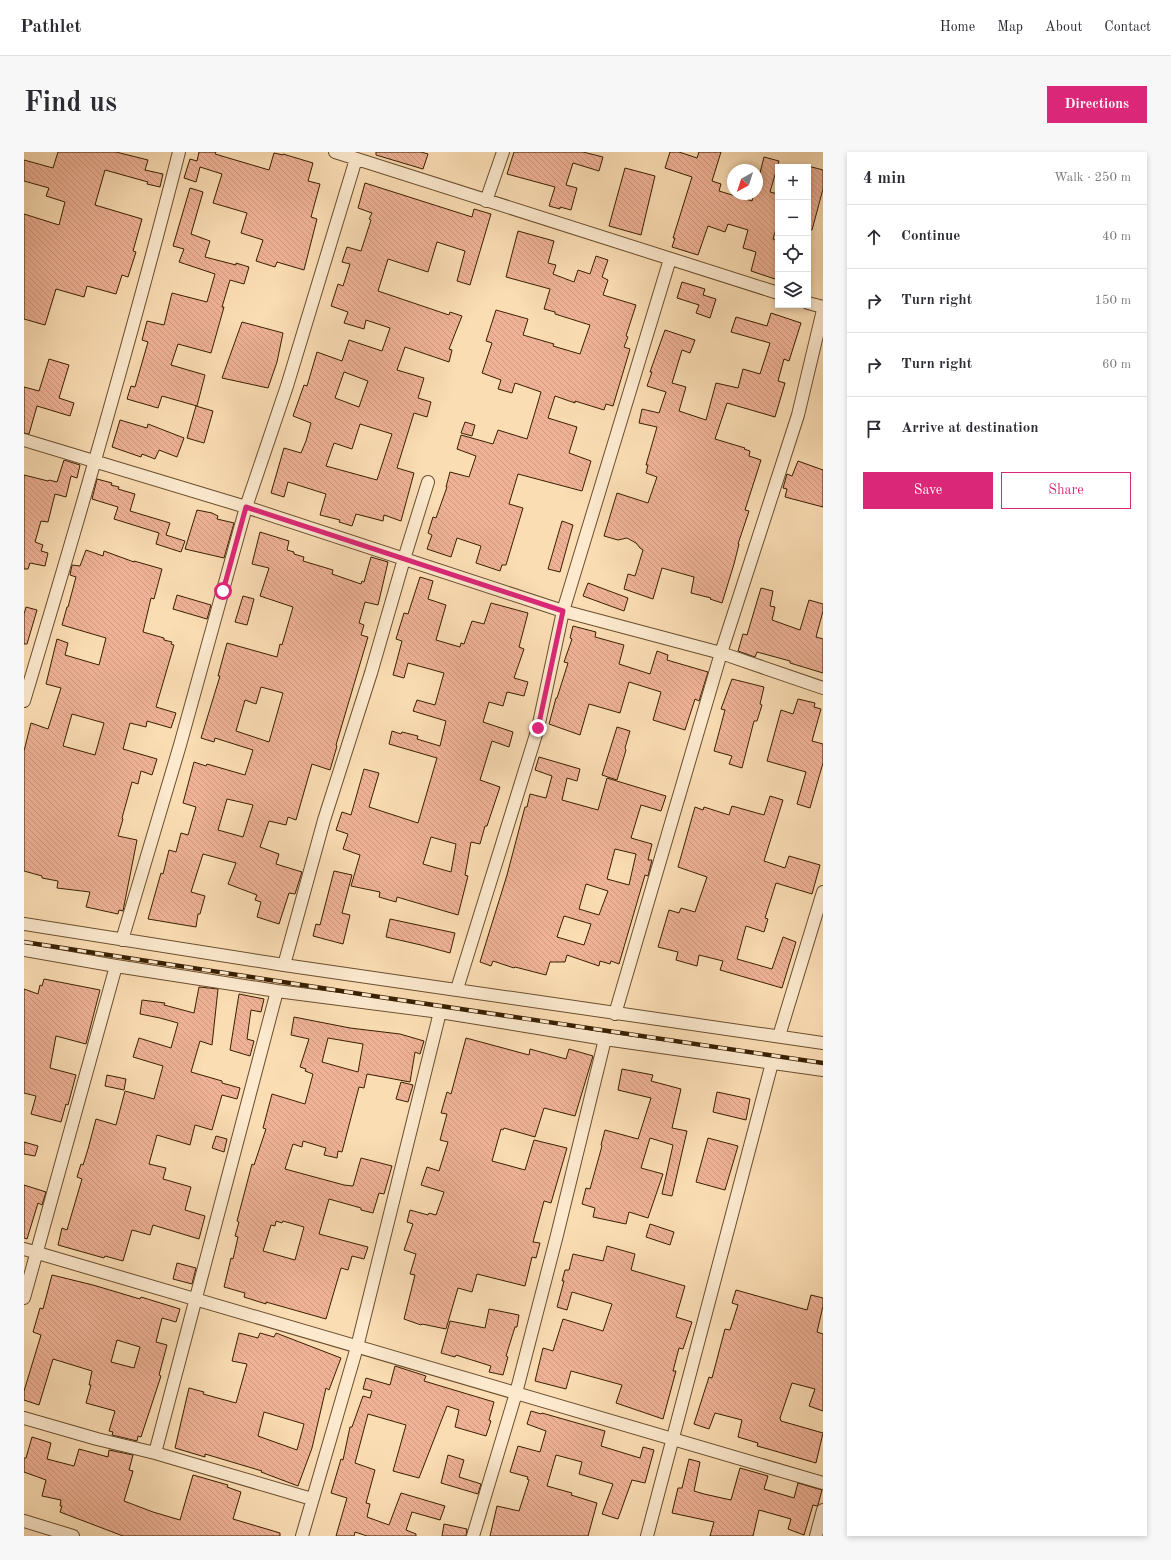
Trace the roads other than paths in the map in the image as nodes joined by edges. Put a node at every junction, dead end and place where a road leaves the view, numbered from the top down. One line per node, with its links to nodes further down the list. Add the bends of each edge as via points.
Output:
1 (179, 152): 11 (street)
2 (335, 152): 4 (street)
3 (503, 152): 5 (street)
4 (356, 159): 5 (street); 13 (street, via 287,386)
5 (486, 201): 6 (street)
6 (670, 260): 7 (street); 15 (street)
7 (775, 292)
8 (811, 304): 9 (street)
9 (823, 309): 16 (street, via 798,415)
10 (24, 440): 11 (street)
11 (94, 462): 13 (street); 18 (street)
12 (428, 482): 14 (street)
13 (246, 507): 14 (street); 21 (street)
14 (404, 558): 15 (street); 23 (street, via 371,673 324,820)
15 (563, 611): 16 (street); 25 (street, via 538,728)
16 (721, 653): 17 (street); 28 (street)
17 (823, 688)
18 (24, 701)
19 (823, 892): 29 (street)
20 (24, 924): 21 (street)
21 (122, 940): 23 (street)
22 (24, 950): 24 (street)
23 (284, 965): 25 (street)
24 (116, 966): 26 (street); 35 (street)
25 (457, 989): 28 (street)
26 (277, 991): 27 (street); 37 (street)
27 (440, 1012): 30 (street); 38 (street)
28 (615, 1014): 29 (street)
29 (779, 1036): 31 (street)
30 (605, 1038): 32 (street); 39 (street)
31 (823, 1043)
32 (772, 1063): 33 (street); 41 (street)
33 (823, 1070)
34 (24, 1249): 35 (street)
35 (37, 1253): 36 (street); 37 (street)
36 (24, 1298)
37 (196, 1299): 38 (street); 42 (street)
38 (357, 1347): 39 (street); 44 (street)
39 (516, 1393): 41 (street); 49 (street)
40 (24, 1418): 42 (street)
41 (672, 1439): 43 (street); 50 (street)
42 (155, 1453): 44 (street)
43 (823, 1483)
44 (312, 1499): 48 (street)
45 (823, 1510): 51 (street)
46 (24, 1521): 47 (street)
47 (72, 1536)
48 (302, 1536)
49 (473, 1536)
50 (647, 1536)
51 (816, 1536)

